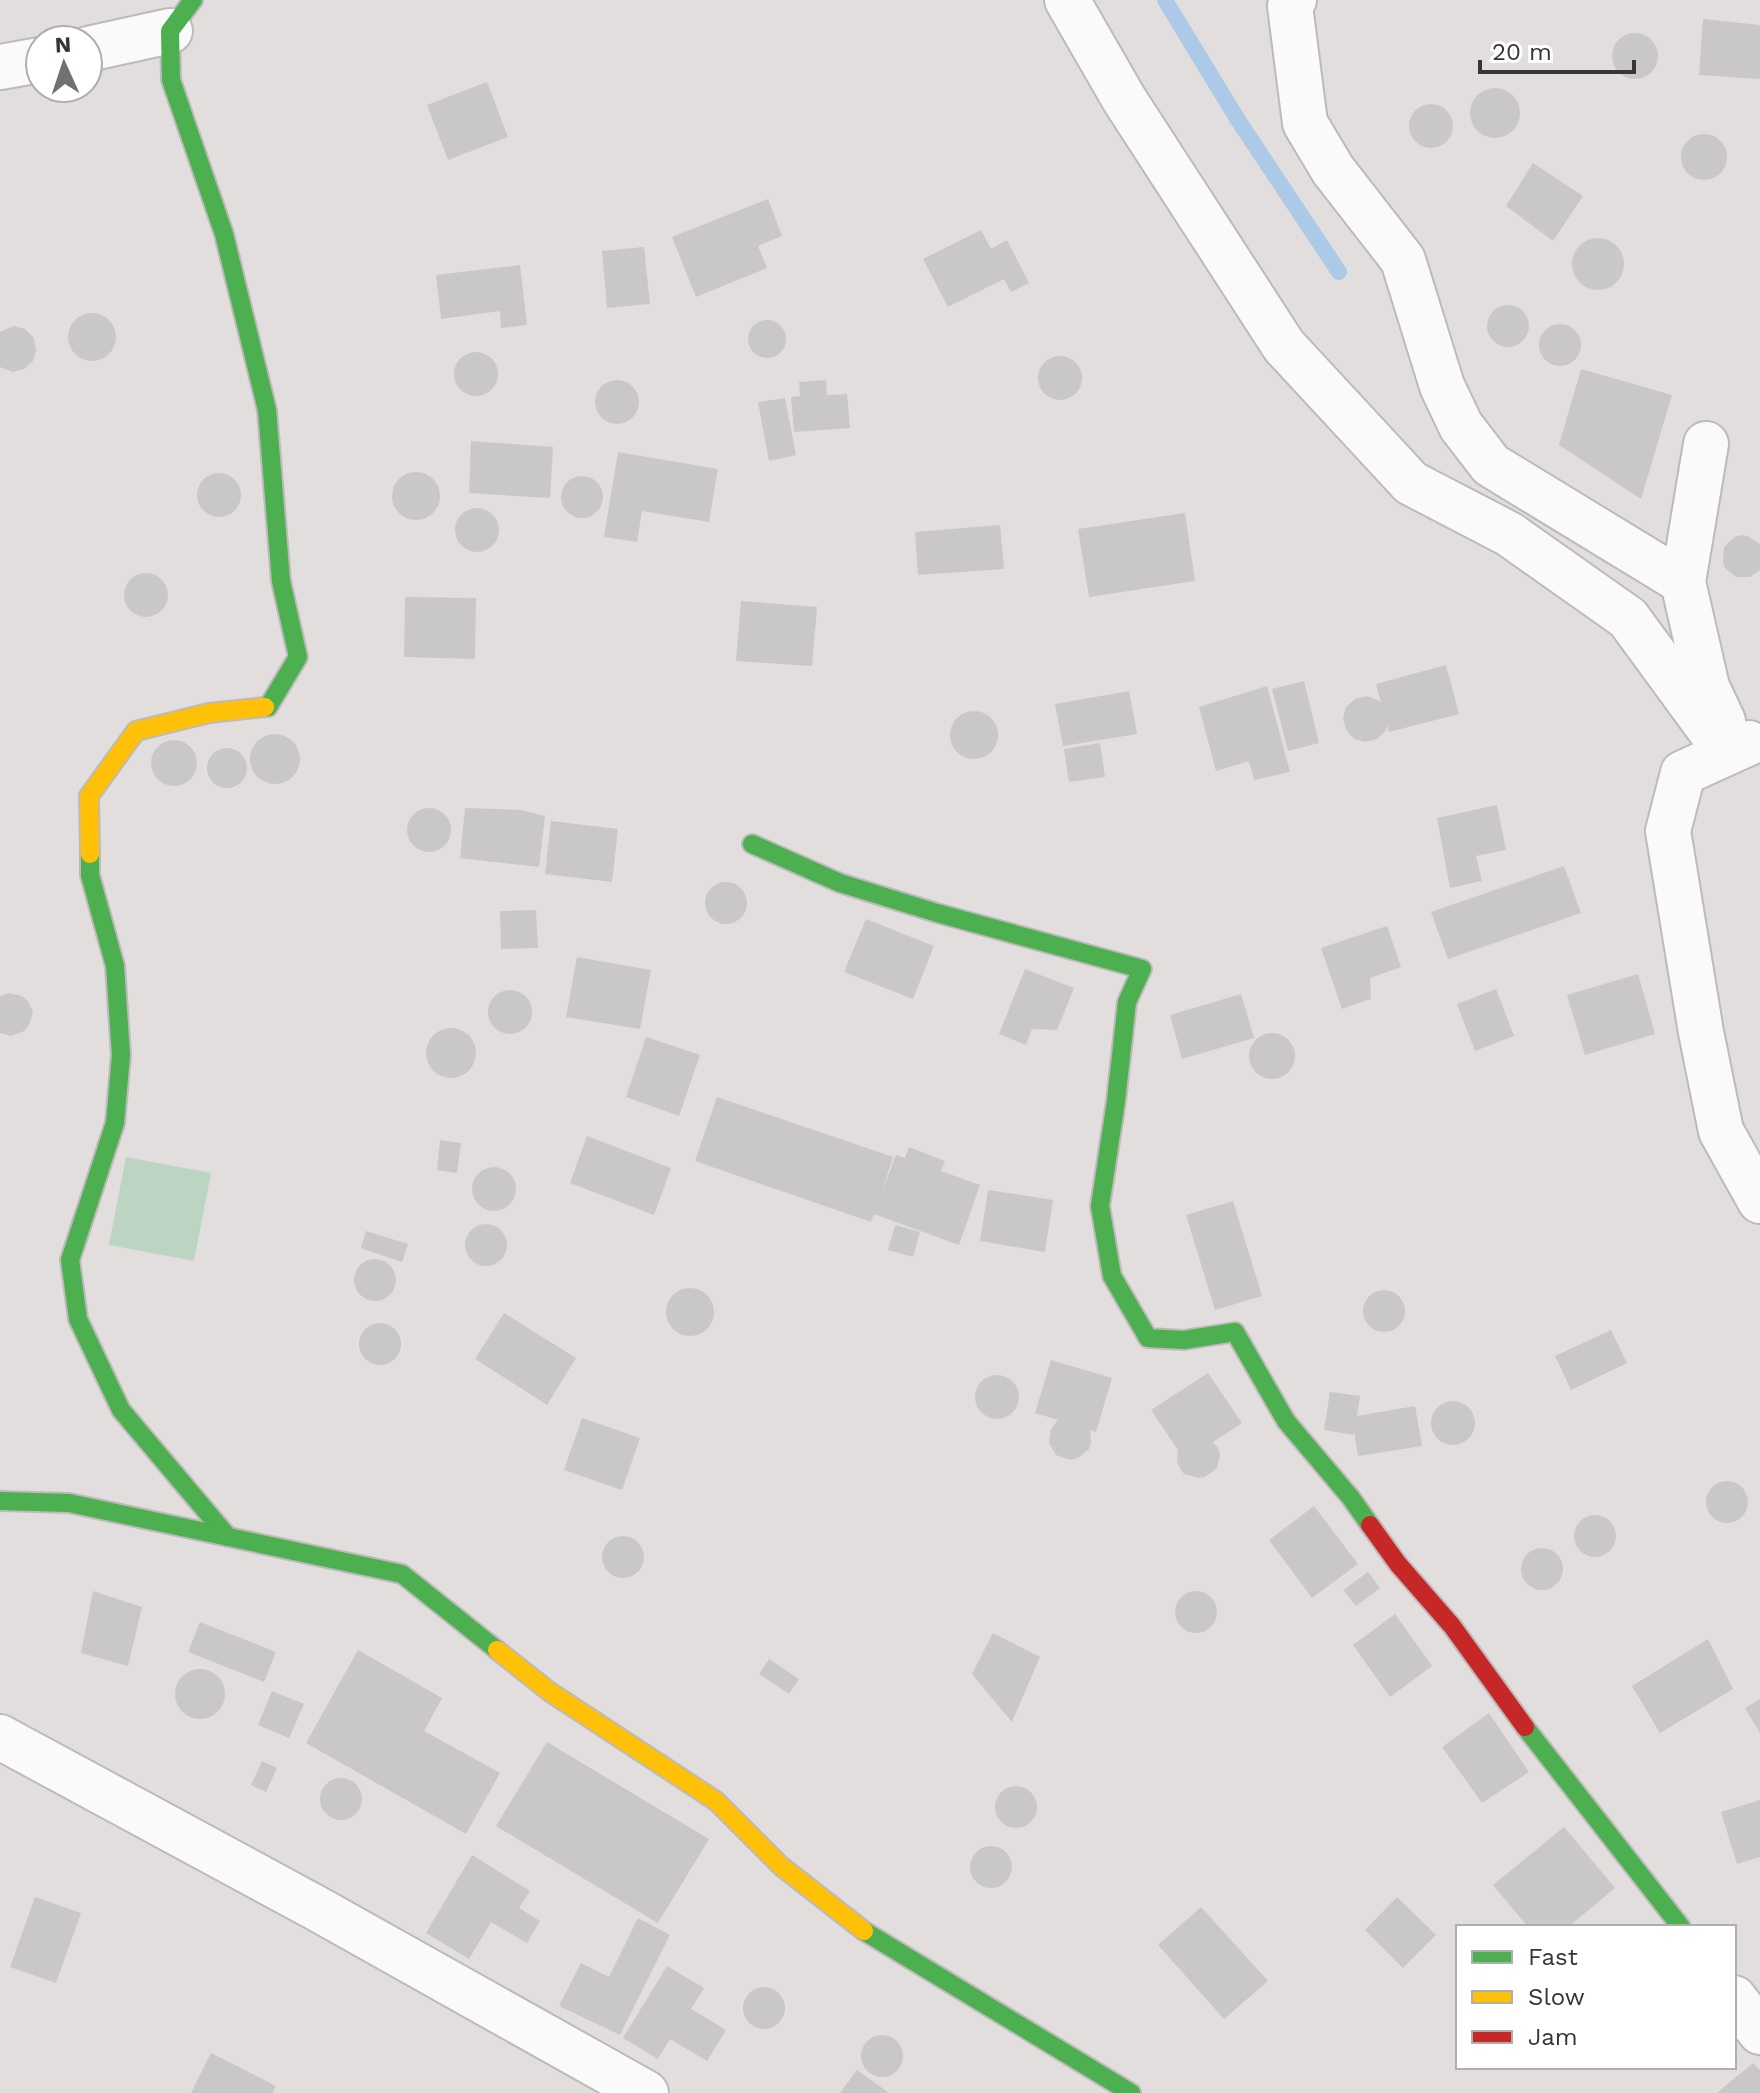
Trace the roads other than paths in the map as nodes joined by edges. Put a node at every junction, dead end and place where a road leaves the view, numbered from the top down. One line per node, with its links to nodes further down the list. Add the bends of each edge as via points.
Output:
1 (1067, 0): 9 (street, via 1124,99 1284,346 1411,483 1509,534 1628,618)
2 (1294, 0): 8 (street, via 1290,6 1305,123 1333,170 1403,260 1442,386 1461,426 1491,465)
3 (182, 16): 4 (street); 13 (street, via 171,80 224,234 267,410 281,581 298,657 268,707 209,713 136,731 89,796 90,875 115,966 121,1055 115,1123 70,1260 78,1319 121,1410)
4 (104, 43)
5 (24, 63): 6 (street)
6 (0, 67)
7 (1706, 444): 8 (street)
8 (1683, 582): 9 (street, via 1707,687 1721,719)
9 (1745, 746): 11 (street, via 1683,773 1668,831 1721,1131)
10 (752, 844): 15 (street, via 840,883 1142,969 1127,1002 1100,1206 1112,1276 1148,1338 1184,1340 1235,1332 1286,1421 1452,1626)
11 (1760, 1201)
12 (0, 1501): 13 (street, via 69,1503)
13 (228, 1537): 19 (street, via 402,1574 550,1692 716,1801 781,1866 861,1929)
14 (0, 1737): 18 (street)
15 (1679, 1925)
16 (1736, 2001): 17 (street)
17 (1760, 2032)
18 (646, 2093)
19 (1131, 2093)

